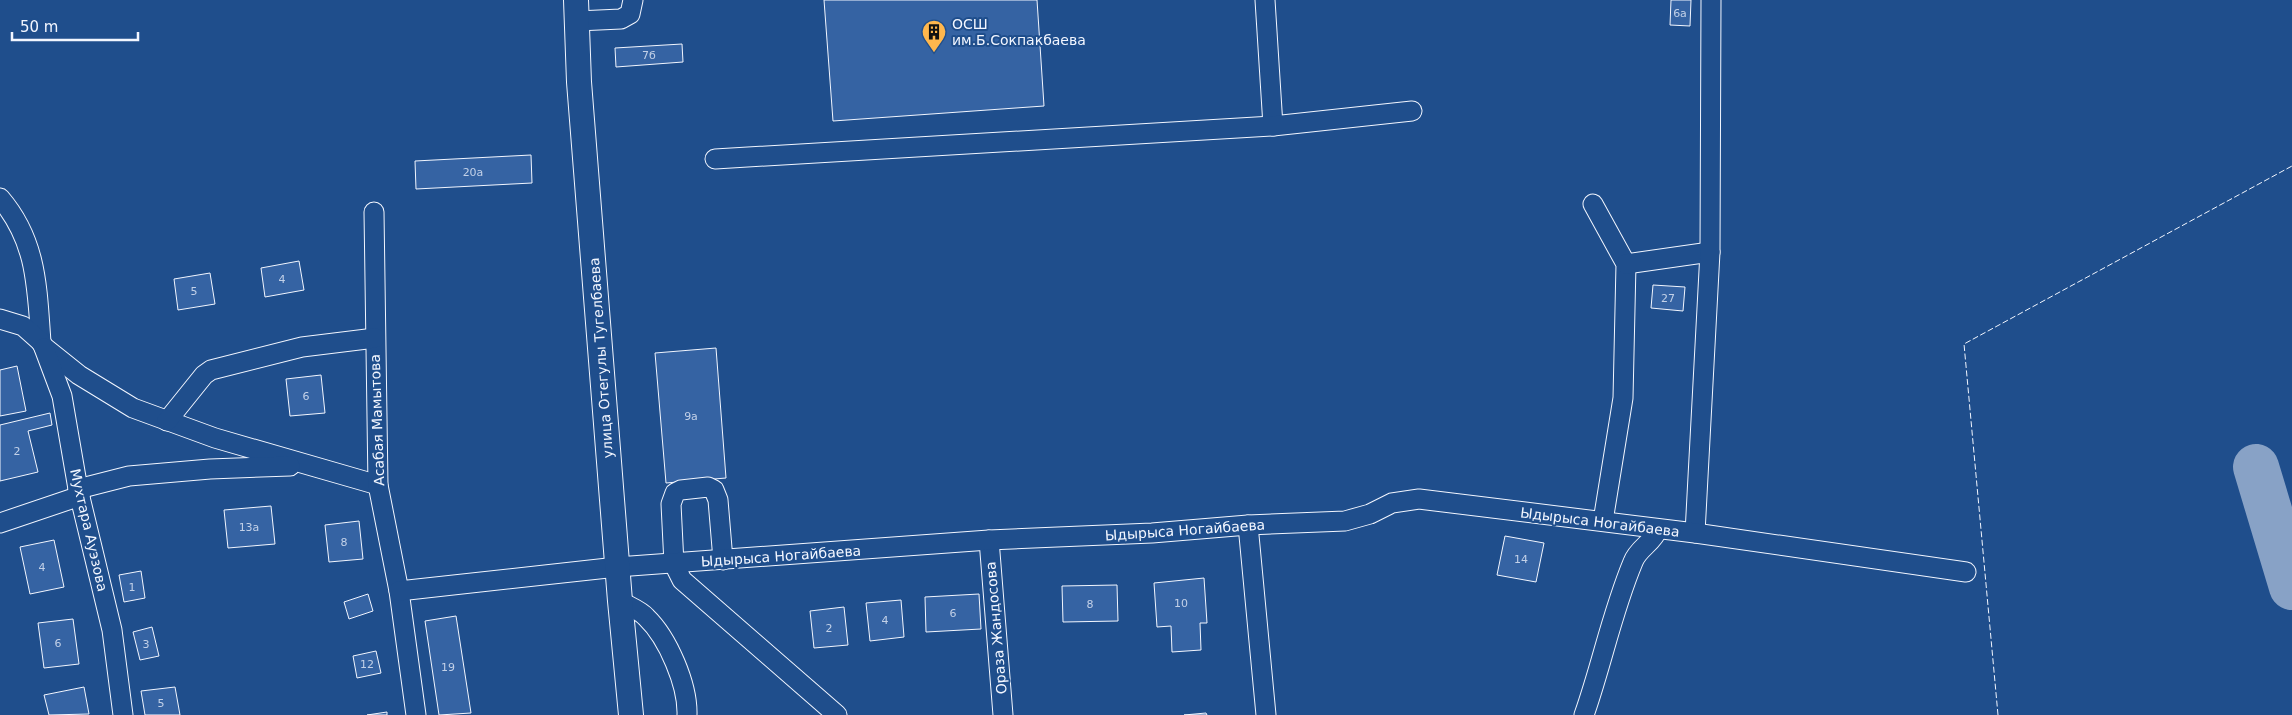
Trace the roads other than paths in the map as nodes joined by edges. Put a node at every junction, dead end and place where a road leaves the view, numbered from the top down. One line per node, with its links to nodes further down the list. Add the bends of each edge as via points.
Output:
1 (633, 0): 4 (street, via 630,14 621,19)
2 (1265, 0): 6 (street)
3 (1711, 0): 11 (street)
4 (576, 11): 28 (main road, улица Отегулы Тугелбаева)
5 (1412, 111): 6 (street)
6 (1273, 126): 7 (street)
7 (715, 159)
8 (0, 198): 15 (street, via 22,229 32,255)
9 (1593, 204): 12 (street)
10 (374, 212): 14 (street, Асабая Мамытова)
11 (1710, 252): 12 (street); 24 (street)
12 (1626, 264): 20 (street, via 1623,398)
13 (0, 319): 15 (street, via 23,326)
14 (374, 338): 16 (street, via 302,347 211,370); 18 (street, Асабая Мамытова)
15 (42, 344): 16 (street, via 79,375 133,408); 19 (street, Мухтара Ауэзова, via 62,396)
16 (167, 421): 17 (street)
17 (307, 465): 18 (street); 19 (street, via 129,476)
18 (378, 485): 30 (street, Асабая Мамытова)
19 (79, 493): 21 (street); 32 (street, Мухтара Ауэзова, via 112,630)
20 (1603, 521): 22 (street, Ыдырыса Ногайбаева, via 1419,500 1392,503 1345,521); 23 (street, Ыдырыса Ногайбаева)
21 (0, 523)
22 (1248, 525): 25 (street, Ыдырыса Ногайбаева); 38 (street)
23 (1658, 529): 24 (street, Ыдырыса Ногайбаева); 39 (street, via 1655,538 1634,559 1611,620 1599,673)
24 (1695, 533): 29 (street, Ыдырыса Ногайбаева)
25 (989, 540): 26 (street, Ыдырыса Ногайбаева); 37 (street, Ораза Жандосова)
26 (723, 560): 27 (street, Ыдырыса Ногайбаева); 27 (street, via 718,500 714,490 708,487 675,493 671,504)
27 (674, 564): 28 (street, Ыдырыса Ногайбаева); 36 (street, via 682,580)
28 (617, 567): 30 (street, Ыдырыса Ногайбаева); 31 (main road, улица Отегулы Тугелбаева)
29 (1966, 572)
30 (399, 591): 33 (street, Асабая Мамытова)
31 (620, 601): 34 (main road, улица Отегулы Тугелбаева); 35 (street, via 646,616 665,641 688,699)
32 (123, 715)
33 (416, 715)
34 (631, 715)
35 (687, 715)
36 (837, 715)
37 (1003, 715)
38 (1266, 715)
39 (1584, 715)

